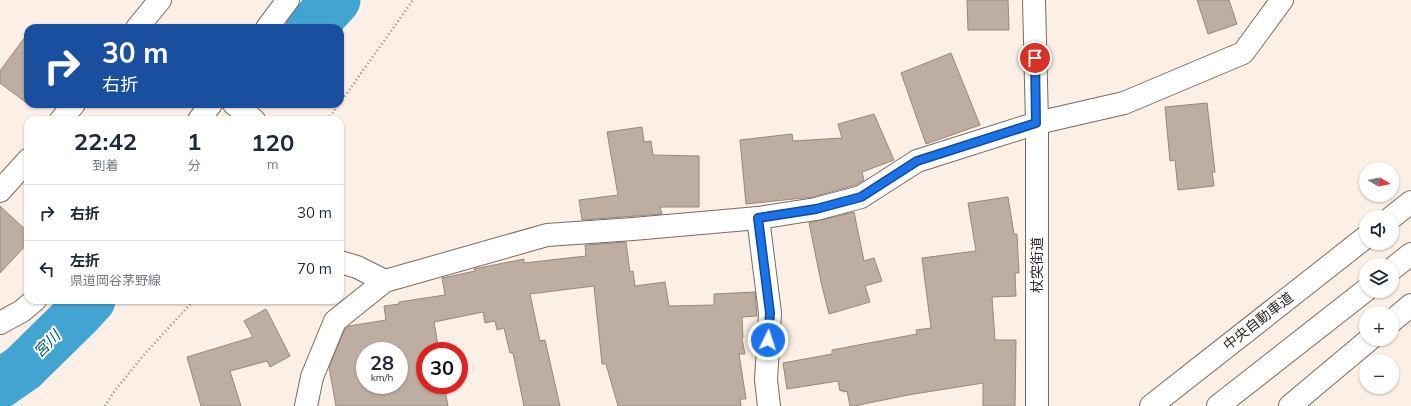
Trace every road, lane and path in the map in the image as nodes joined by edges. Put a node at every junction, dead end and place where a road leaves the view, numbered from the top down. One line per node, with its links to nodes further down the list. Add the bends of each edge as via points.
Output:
1 (160, 0): 6 (main road)
2 (288, 0): 7 (main road)
3 (413, 0): 8 (path)
4 (1034, 0): 13 (main road, 杖突街道)
5 (1282, 0): 13 (main road, via 1243,53 1124,104)
6 (139, 24)
7 (270, 24)
8 (344, 96)
9 (71, 108): 11 (main road)
10 (239, 108): 12 (main road)
11 (64, 116)
12 (249, 116)
13 (1036, 123): 18 (main road, via 917,161 861,197 816,209); 34 (main road, 杖突街道)
14 (24, 164): 15 (main road)
15 (0, 191)
16 (1411, 202): 17 (main road)
17 (1399, 211)
18 (758, 218): 23 (main road, via 547,235); 33 (main road, via 770,313 766,380)
19 (1359, 243): 35 (main road, 中央自動車道)
20 (1411, 254): 22 (main road)
21 (344, 263): 23 (main road)
22 (1399, 263)
23 (385, 281): 32 (main road, via 335,321 312,377)
24 (1359, 295): 36 (main road)
25 (30, 304): 29 (main road)
26 (190, 304): 31 (path, via 142,357)
27 (1411, 305): 28 (main road)
28 (1399, 315)
29 (0, 323)
30 (1362, 346): 37 (main road)
31 (105, 406)
32 (306, 406)
33 (769, 406)
34 (1037, 406)
35 (1151, 406)
36 (1218, 406)
37 (1290, 406)

